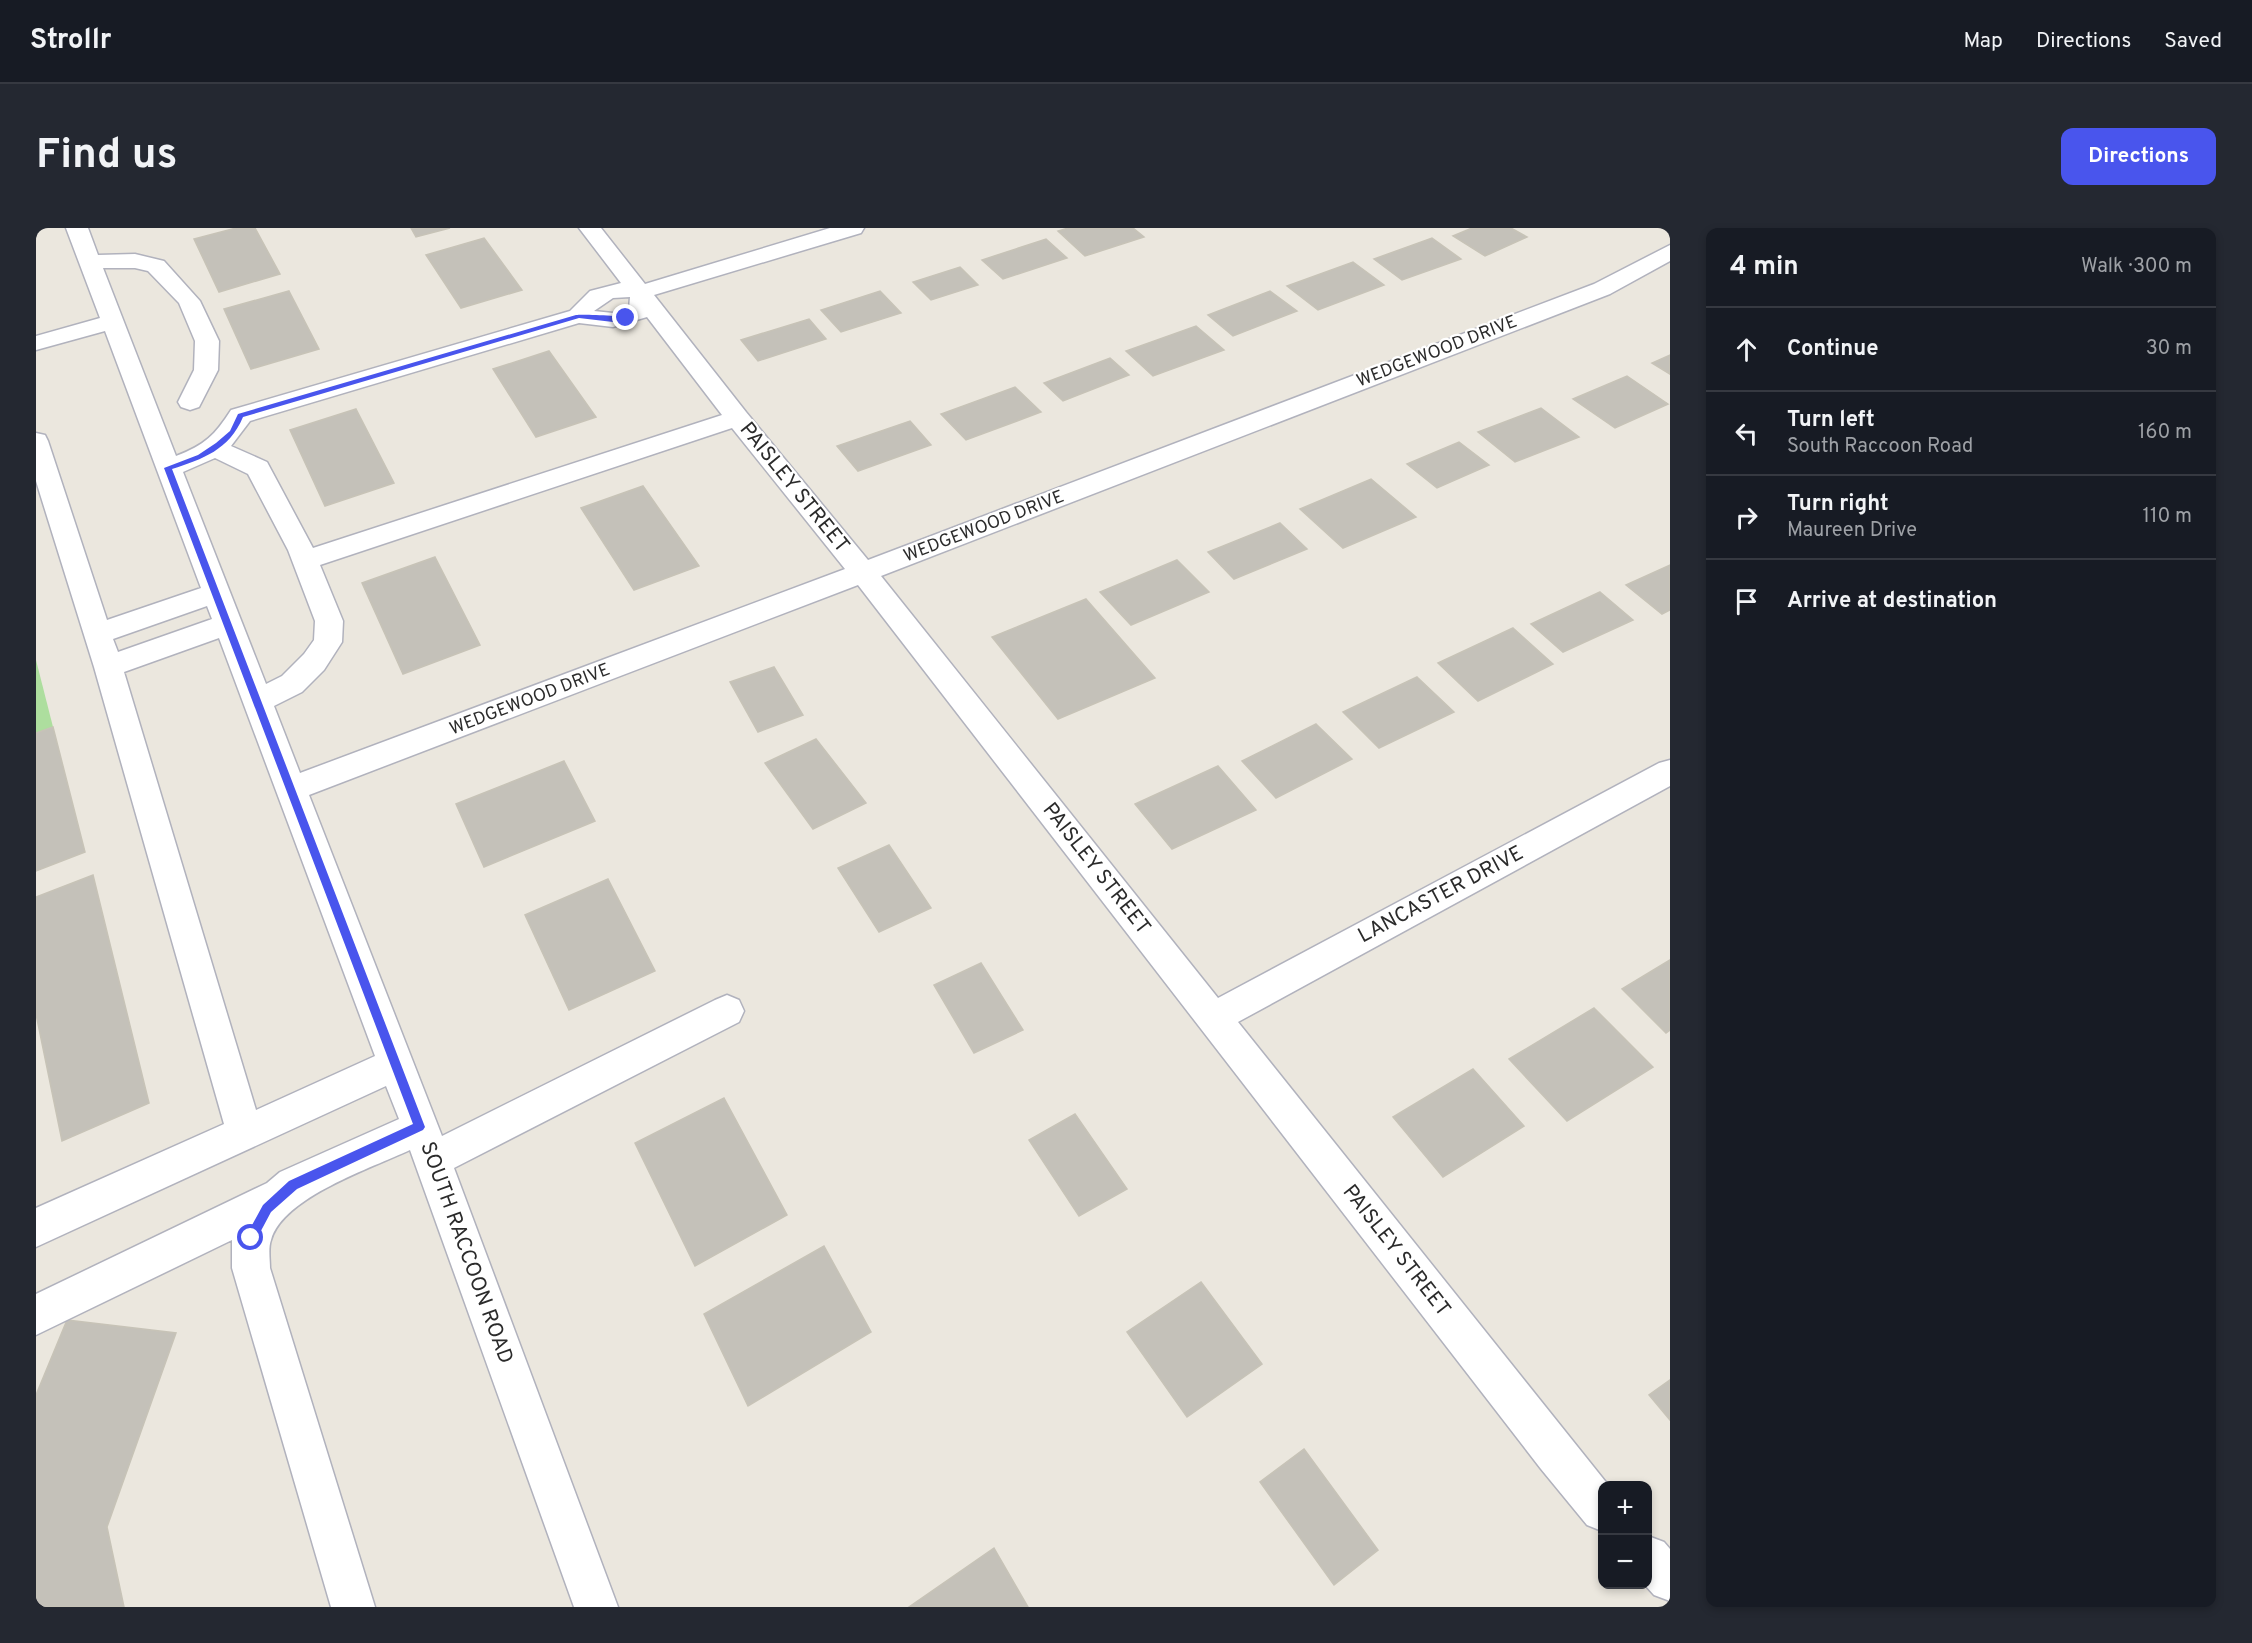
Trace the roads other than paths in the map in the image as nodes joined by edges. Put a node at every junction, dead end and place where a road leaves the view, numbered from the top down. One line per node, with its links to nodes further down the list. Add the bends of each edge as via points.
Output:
1 (76, 228): 5 (street, SOUTH RACCOON ROAD)
2 (590, 228): 6 (street, PAISLEY STREET)
3 (853, 228): 6 (street)
4 (1670, 252): 17 (street, WEDGEWOOD DRIVE, via 1602,289)
5 (90, 262): 7 (street, SOUTH RACCOON ROAD); 9 (street, via 135,261 156,266 189,301 207,341 206,370)
6 (640, 292): 11 (street, via 625,289 603,293 591,299 579,316); 12 (street, PAISLEY STREET)
7 (112, 322): 8 (street); 10 (street, SOUTH RACCOON ROAD)
8 (36, 343)
9 (190, 402): 10 (street); 11 (street, via 225,407)
10 (146, 414): 15 (street, SOUTH RACCOON ROAD)
11 (240, 416): 14 (street, via 233,432)
12 (737, 418): 16 (street); 17 (street, PAISLEY STREET)
13 (36, 441): 20 (street)
14 (213, 448): 15 (street, via 200,457); 16 (street, via 258,468)
15 (167, 468): 18 (street, SOUTH RACCOON ROAD)
16 (306, 560): 22 (street, via 329,621 328,642 292,684)
17 (863, 573): 24 (street, WEDGEWOOD DRIVE); 26 (street, PAISLEY STREET)
18 (216, 593): 19 (street, SOUTH RACCOON ROAD); 20 (street)
19 (228, 624): 21 (street); 22 (street, SOUTH RACCOON ROAD)
20 (97, 634): 21 (street)
21 (108, 667): 28 (street)
22 (257, 701): 24 (street, SOUTH RACCOON ROAD)
23 (1670, 772): 26 (street, LANCASTER DRIVE)
24 (292, 789): 27 (street, SOUTH RACCOON ROAD)
25 (727, 1011): 29 (street)
26 (1213, 1018): 33 (street, PAISLEY STREET)
27 (396, 1064): 28 (street); 29 (street, SOUTH RACCOON ROAD)
28 (245, 1134): 31 (street)
29 (425, 1143): 30 (street, via 293,1185); 37 (street, SOUTH RACCOON ROAD)
30 (282, 1195): 32 (street); 36 (street, via 267,1209 251,1238 251,1268)
31 (36, 1228)
32 (36, 1316)
33 (1598, 1505)
34 (1652, 1563): 35 (street)
35 (1670, 1579)
36 (353, 1607)
37 (596, 1607)

